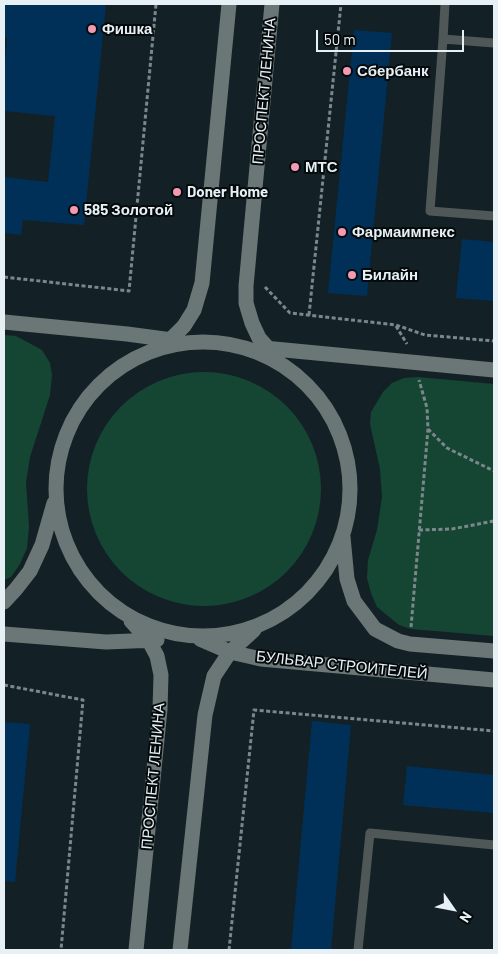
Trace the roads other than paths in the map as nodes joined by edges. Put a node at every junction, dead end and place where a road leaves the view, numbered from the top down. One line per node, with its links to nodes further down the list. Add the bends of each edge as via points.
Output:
1 (228, 4): 8 (main road, via 202,283 194,310)
2 (272, 4): 11 (main road, ПРОСПЕКТ ЛЕНИНА, via 246,286 246,303 252,323)
3 (445, 4): 4 (lane)
4 (443, 38): 5 (lane); 6 (lane, via 430,211)
5 (494, 43)
6 (494, 216)
7 (4, 322): 8 (main road)
8 (170, 340): 9 (main road); 12 (main road)
9 (193, 344): 10 (main road); 12 (main road)
10 (237, 346): 11 (main road); 14 (main road, via 260,354)
11 (267, 349): 13 (main road); 14 (main road, ПРОСПЕКТ ЛЕНИНА)
12 (146, 353): 15 (main road, via 124,363 102,379 72,421 60,454)
13 (494, 370)
14 (291, 372): 16 (main road, via 325,406 344,445 352,493)
15 (55, 499): 17 (main road, via 42,545 30,571); 18 (main road, via 59,525 80,570 107,602)
16 (343, 538): 19 (main road, via 327,567 301,599); 23 (main road, БУЛЬВАР СТРОИТЕЛЕЙ, via 347,579 354,601 376,629 410,644)
17 (4, 602)
18 (123, 613): 21 (main road, via 144,624); 22 (main road, ПРОСПЕКТ ЛЕНИНА)
19 (261, 625): 21 (main road, via 217,636); 24 (main road)
20 (4, 634): 22 (main road, via 106,642)
21 (189, 636): 22 (main road); 24 (main road, БУЛЬВАР СТРОИТЕЛЕЙ)
22 (149, 641): 27 (main road, ПРОСПЕКТ ЛЕНИНА, via 157,656 161,675 160,710)
23 (494, 651)
24 (230, 652): 25 (main road, БУЛЬВАР СТРОИТЕЛЕЙ, via 261,659); 28 (main road, via 214,676 205,715)
25 (494, 680)
26 (494, 845): 29 (lane, via 370,833)
27 (136, 950)
28 (180, 950)
29 (358, 950)

